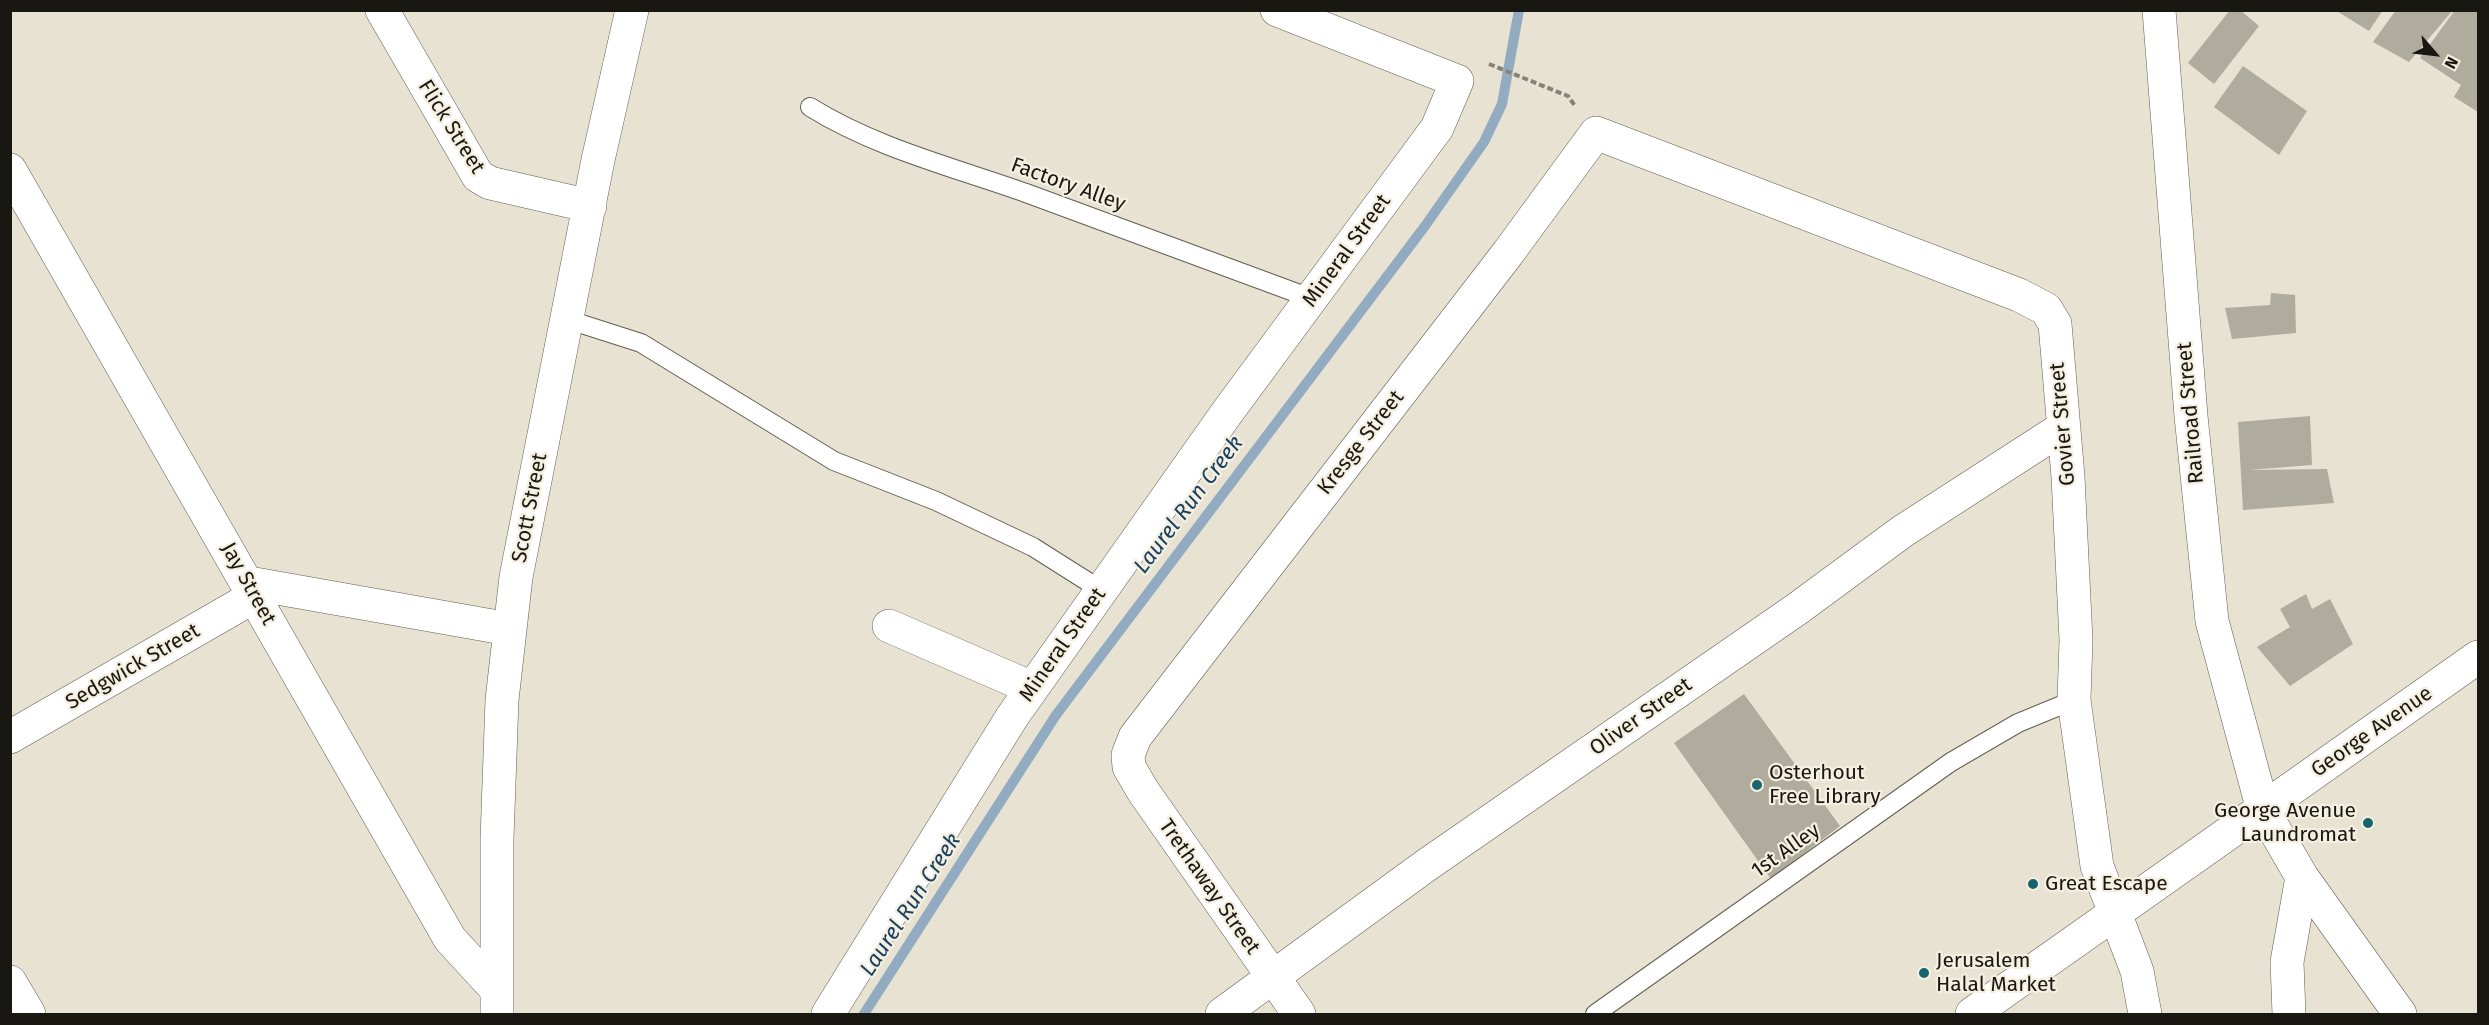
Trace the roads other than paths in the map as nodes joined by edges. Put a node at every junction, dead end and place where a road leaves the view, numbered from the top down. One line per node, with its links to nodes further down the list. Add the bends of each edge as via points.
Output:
1 (382, 10): 8 (street, Flick Street, via 478,176 490,183)
2 (632, 10): 8 (street, Scott Street)
3 (1276, 10): 9 (street, Mineral Street, via 1457,81 1437,128)
4 (2159, 10): 21 (street, Railroad Street, via 2207,592)
5 (810, 107): 9 (lane, Factory Alley, via 879,142)
6 (1596, 133): 11 (street, Govier Street, via 2019,295 2046,309 2055,324); 20 (street, Kresge Street, via 1508,253 1195,656 1135,736)
7 (10, 170): 12 (street, Jay Street)
8 (590, 206): 10 (street, Scott Street)
9 (1312, 299): 13 (street, Mineral Street)
10 (566, 319): 13 (lane, via 640,343 834,461 936,501 1033,547); 15 (street, Scott Street)
11 (2064, 427): 18 (street, Govier Street, via 2076,640); 24 (street, Oliver Street, via 1903,531 1797,609 1428,864)
12 (252, 590): 15 (street); 19 (street, Sedgwick Street); 26 (street, Jay Street, via 450,939)
13 (1101, 590): 17 (street, Mineral Street)
14 (889, 626): 17 (street)
15 (509, 629): 26 (street, Scott Street, via 497,839)
16 (2478, 657): 21 (street, George Avenue)
17 (1032, 688): 28 (street, Mineral Street)
18 (2074, 700): 23 (street, Govier Street, via 2097,866); 31 (lane, 1st Alley, via 2018,723 1951,762)
19 (10, 737)
20 (1128, 755): 24 (street, Trethaway Street, via 1129,766 1143,791)
21 (2263, 810): 22 (street, Railroad Street); 23 (street, George Avenue)
22 (2302, 877): 34 (street, via 2287,962); 35 (street, Railroad Street)
23 (2115, 911): 32 (street, George Avenue); 33 (street, Govier Street, via 2137,971)
24 (1274, 978): 29 (street, Oliver Street); 30 (street, Trethaway Street)
25 (10, 982): 27 (street)
26 (496, 1002)
27 (29, 1014)
28 (828, 1014)
29 (1222, 1014)
30 (1299, 1014)
31 (1594, 1014)
32 (1972, 1014)
33 (2145, 1014)
34 (2289, 1014)
35 (2400, 1014)

